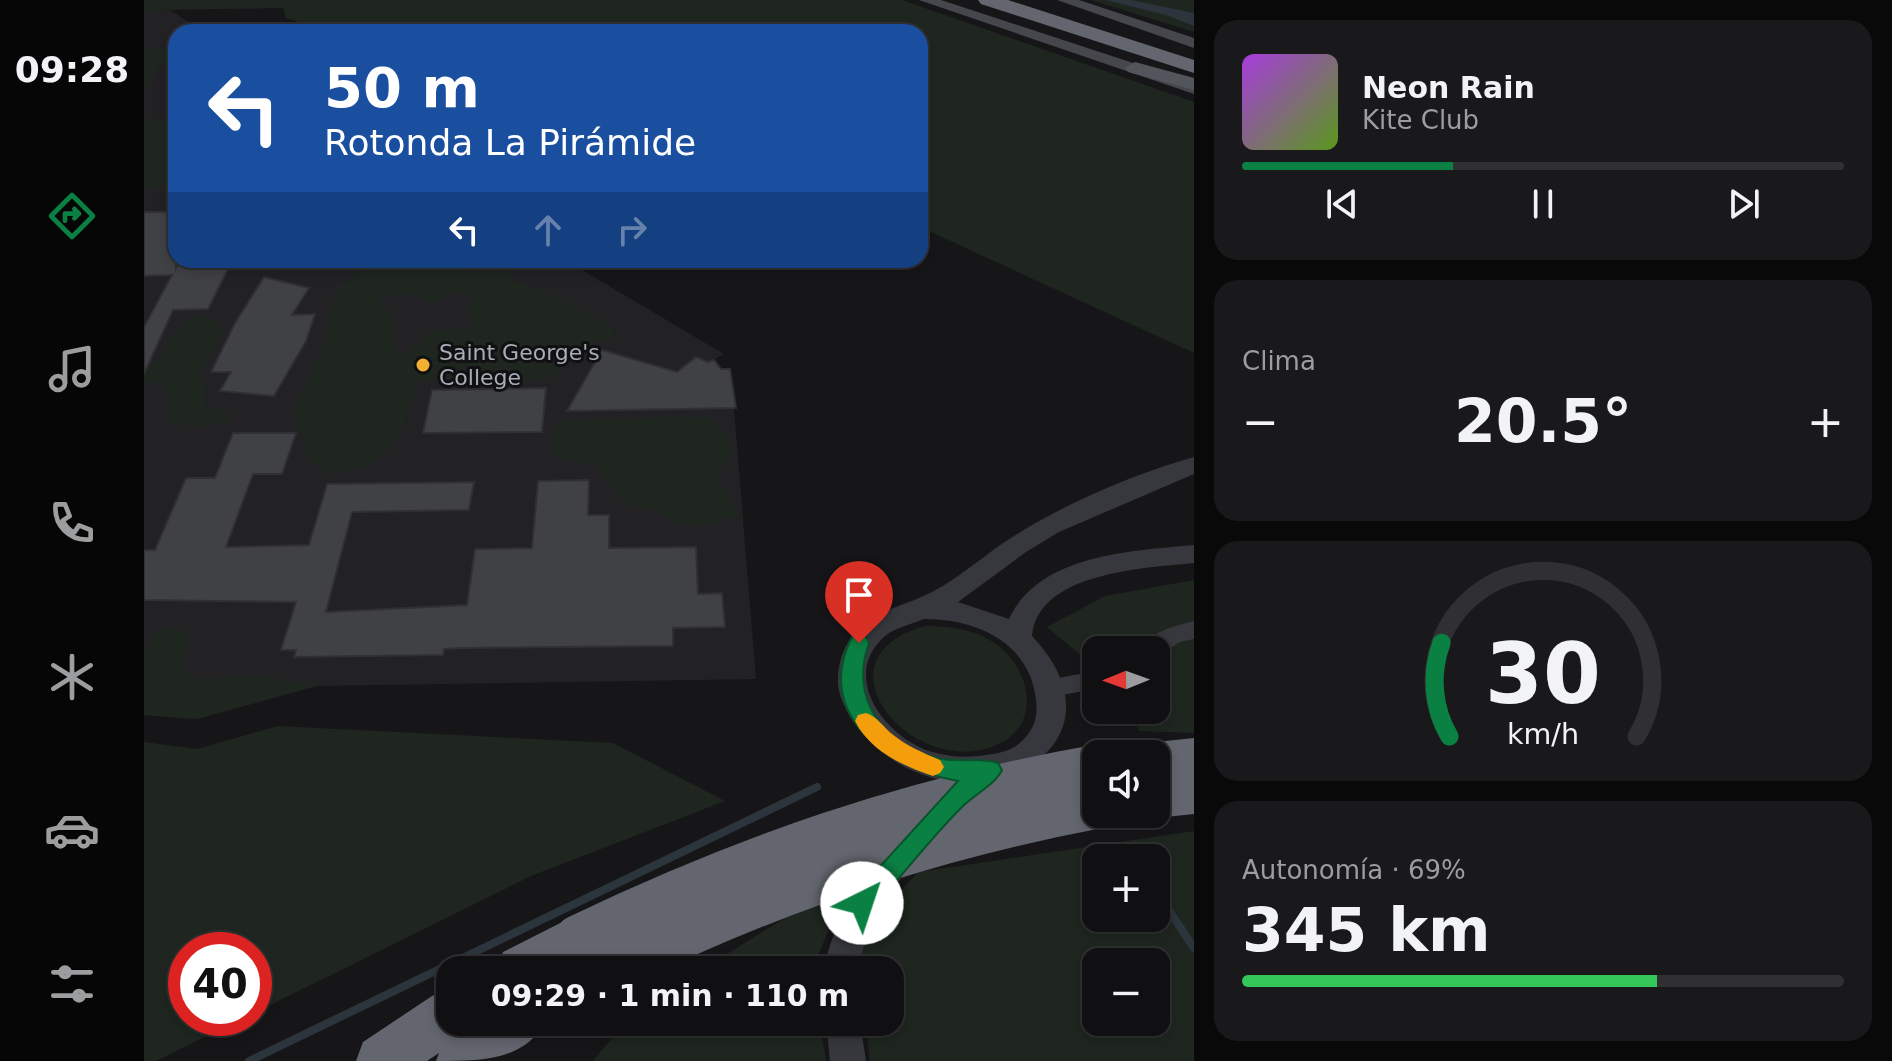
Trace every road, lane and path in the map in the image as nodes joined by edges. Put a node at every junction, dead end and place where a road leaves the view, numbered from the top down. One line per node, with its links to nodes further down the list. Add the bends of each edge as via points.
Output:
1 (926, 0): 8 (main road)
2 (949, 0): 8 (main road)
3 (988, 0): 11 (highway)
4 (1017, 0): 7 (highway)
5 (1035, 0): 7 (highway)
6 (1064, 0): 9 (main road)
7 (1095, 24): 10 (highway)
8 (1052, 40): 12 (main road)
9 (1194, 43)
10 (1194, 57)
11 (1194, 67)
12 (1135, 68): 13 (main road)
13 (1194, 86)
14 (1194, 465): 16 (street, via 1030,537 958,590)
15 (1194, 554): 19 (street, via 1123,562 1071,577 1030,604)
16 (922, 609): 19 (street, via 973,615); 24 (street, via 875,626 859,643 851,664 854,699 883,740 906,756 960,772)
17 (1194, 630): 18 (street)
18 (1170, 638)
19 (1019, 640): 21 (street, via 1033,654)
20 (1082, 682): 21 (street)
21 (1050, 688): 24 (street, via 1047,730 1015,762)
22 (1194, 757): 23 (highway)
23 (1170, 760)
24 (991, 770): 30 (street, via 965,788 862,903)
25 (1082, 771): 29 (highway, bridge, via 955,795 832,830 707,877)
26 (1194, 794): 27 (highway)
27 (1170, 797)
28 (1082, 809): 29 (highway, bridge, via 977,830 862,862 719,917)
29 (594, 954)
30 (843, 956)
31 (436, 1024): 34 (highway)
32 (499, 1036): 35 (highway)
33 (845, 1036): 36 (street)
34 (382, 1061)
35 (462, 1061)
36 (848, 1061)

